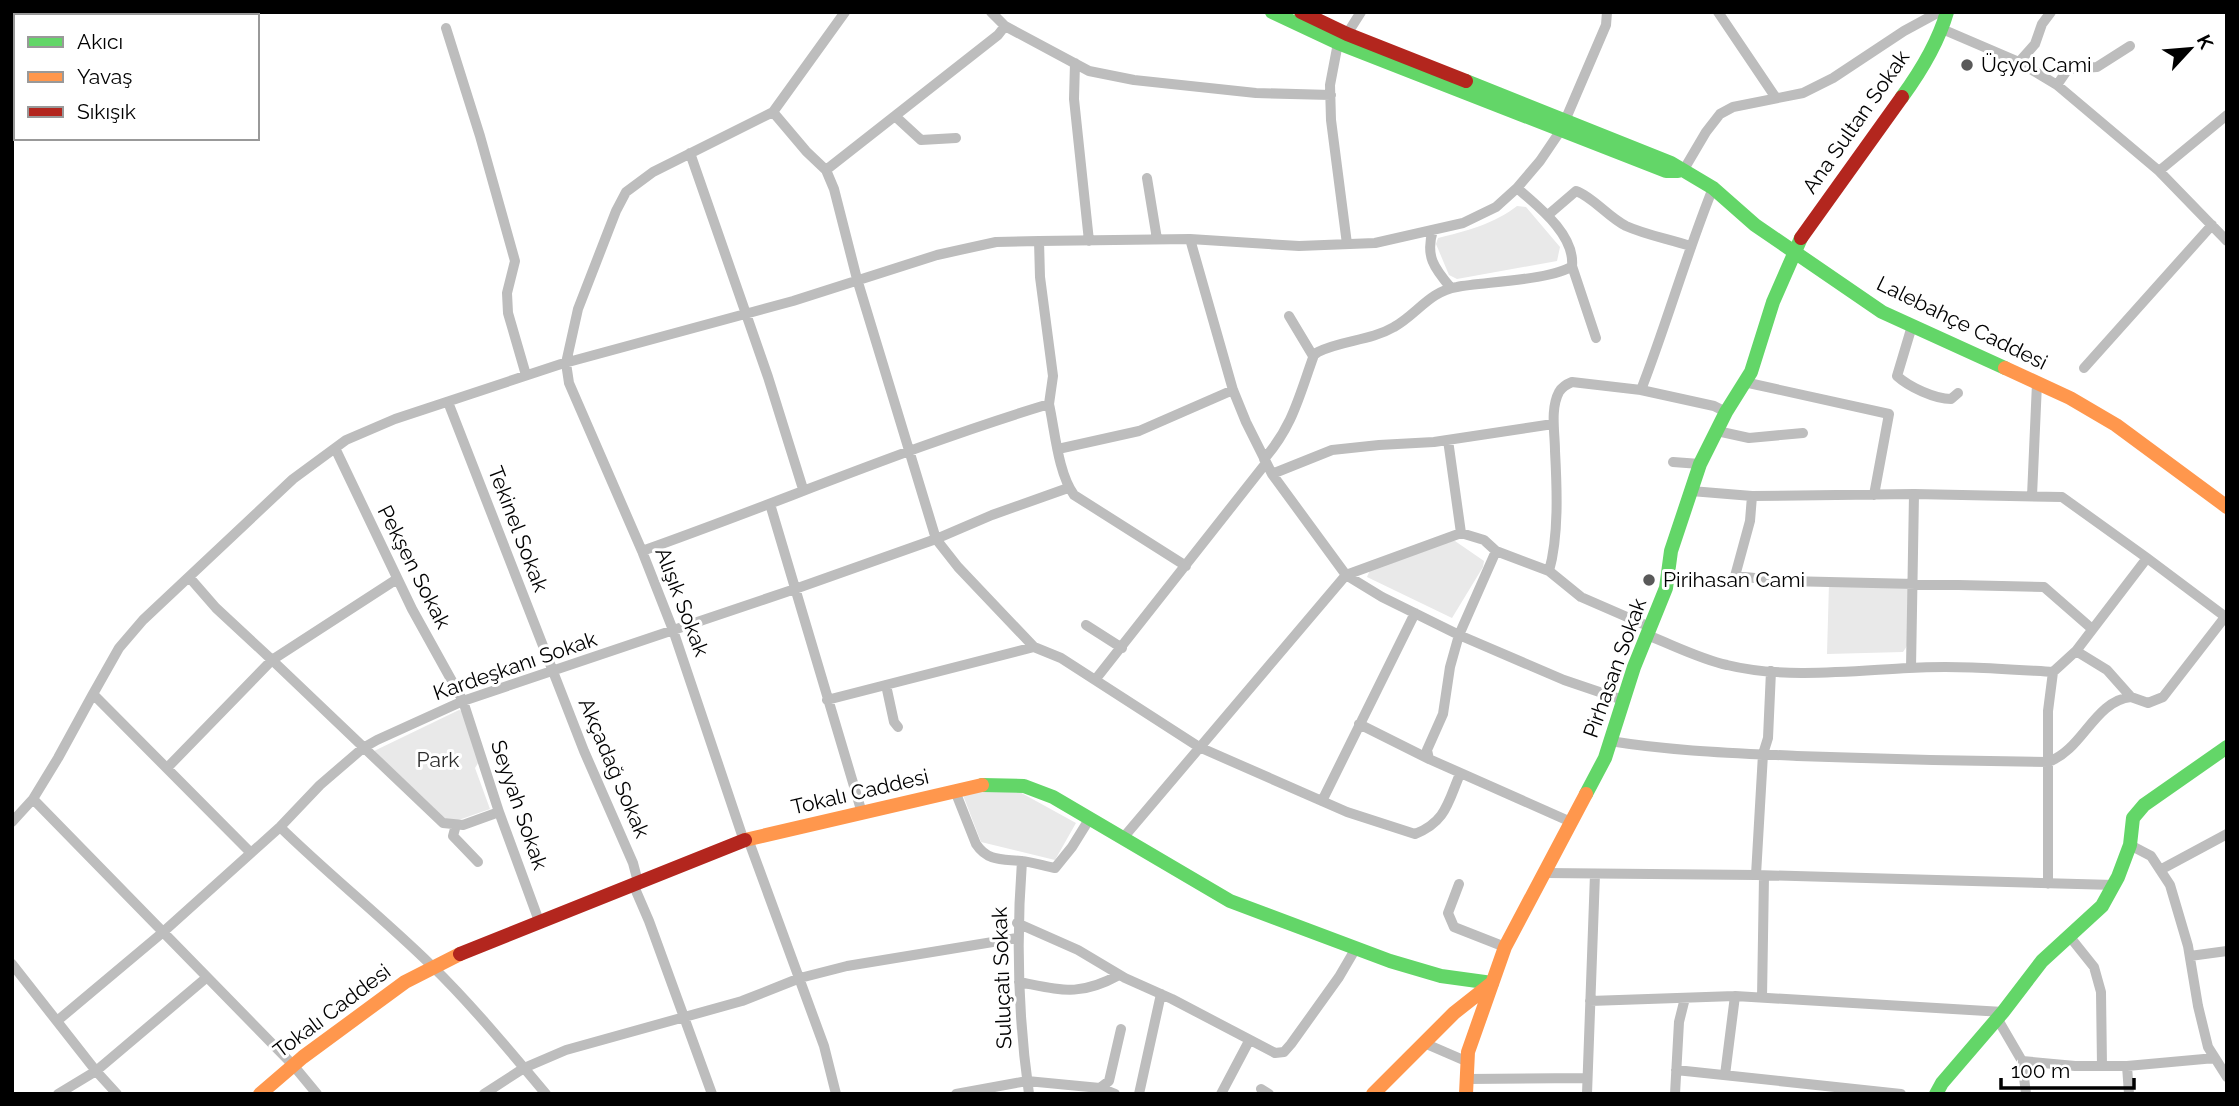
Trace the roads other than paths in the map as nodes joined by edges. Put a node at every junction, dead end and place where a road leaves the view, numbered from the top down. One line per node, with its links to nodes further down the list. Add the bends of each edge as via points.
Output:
1 (991, 12): 11 (street)
2 (1272, 12): 14 (street, Lalebahçe Caddesi)
3 (1300, 12): 14 (street, Lalebahçe Caddesi)
4 (1361, 12): 14 (street)
5 (1607, 12): 24 (street)
6 (1718, 12): 20 (street)
7 (1939, 12): 20 (street, via 1833,78 1803,93)
8 (1947, 12): 13 (street, Ana Sultan Sokak)
9 (2051, 12): 16 (street, via 2035,44)
10 (843, 13): 21 (street)
11 (1005, 26): 17 (street); 23 (street)
12 (446, 28): 54 (street, via 515,261 507,293 508,313)
13 (1942, 29): 16 (street); 43 (street, Ana Sultan Sokak, via 1918,75)
14 (1343, 38): 19 (street); 24 (street, Lalebahçe Caddesi)
15 (2130, 46): 18 (street, via 2097,67 2068,69)
16 (2019, 62): 18 (street)
17 (1075, 63): 19 (street, via 1089,71 1134,80 1256,93); 39 (street, via 1074,99)
18 (2057, 85): 28 (street)
19 (1331, 95): 41 (street)
20 (1776, 99): 29 (street, via 1720,114)
21 (773, 112): 26 (street); 27 (street)
22 (2227, 114): 28 (street)
23 (896, 117): 25 (street, via 921,140); 27 (street)
24 (1564, 125): 29 (street, Lalebahçe Caddesi, via 1671,163); 31 (street)
25 (956, 138)
26 (690, 153): 47 (street); 52 (street, via 626,192 578,309)
27 (827, 170): 45 (street)
28 (2159, 171): 34 (street)
29 (1683, 172): 32 (street, Lalebahçe Caddesi)
30 (1147, 178): 36 (street)
31 (1517, 188): 33 (street); 35 (street, via 1479,216)
32 (1713, 188): 42 (street); 43 (street, Lalebahçe Caddesi)
33 (1548, 215): 42 (street, via 1576,191 1625,225); 44 (street, via 1573,254)
34 (2211, 225): 40 (street); 53 (street)
35 (1433, 230): 41 (street); 46 (street, via 1429,245 1433,263)
36 (1157, 239): 37 (street); 39 (street)
37 (1190, 239): 41 (street); 57 (street)
38 (1039, 241): 39 (street); 45 (street, via 972,246); 61 (street, via 1053,376)
39 (1090, 241)
40 (2227, 241)
41 (1347, 244)
42 (1690, 246): 58 (street)
43 (1793, 252): 49 (street, Lalebahçe Caddesi, via 1882,312); 55 (street, Pirhasan Sokak)
44 (1572, 266): 46 (street); 50 (street)
45 (857, 279): 47 (street); 69 (street)
46 (1451, 288): 51 (street, via 1397,326)
47 (746, 315): 52 (street); 75 (street)
48 (1289, 316): 51 (street)
49 (1912, 326): 56 (street, Lalebahçe Caddesi); 59 (street, via 1896,376 1944,399)
50 (1596, 338)
51 (1313, 356): 70 (street, via 1290,423)
52 (566, 363): 54 (street); 85 (street, Alışık Sokak, via 569,383)
53 (2084, 368)
54 (526, 375): 60 (street)
55 (1744, 382): 62 (street, Pirhasan Sokak); 78 (street, via 1889,414)
56 (2037, 383): 80 (street); 82 (street, Lalebahçe Caddesi, via 2116,425)
57 (1233, 390): 68 (street, via 1139,431); 70 (street)
58 (1641, 390): 62 (street); 63 (street, via 1572,382 1559,393)
59 (1958, 393)
60 (447, 402): 67 (street, via 395,419); 107 (street, Tekinel Sokak)
61 (1049, 404): 68 (street); 69 (street)
62 (1726, 412): 64 (street, Pirhasan Sokak)
63 (1553, 424): 66 (street); 89 (street, via 1555,532)
64 (1717, 431): 65 (street, via 1749,438); 72 (street, Pirhasan Sokak)
65 (1803, 433)
66 (1448, 440): 73 (street, via 1332,450); 83 (street)
67 (335, 448): 91 (street, via 293,479); 92 (street, Pekşen Sokak)
68 (1058, 449): 74 (street)
69 (909, 451): 75 (street); 84 (street)
70 (1265, 461): 73 (street); 88 (street)
71 (1673, 462): 72 (street)
72 (1700, 464): 76 (street, Pirhasan Sokak)
73 (1272, 474): 90 (street)
74 (1068, 488): 84 (street, Kardeşkanı Sokak); 88 (street)
75 (803, 489): 81 (street)
76 (1691, 491): 79 (street); 100 (street, Pirhasan Sokak, via 1671,551 1667,588)
77 (1914, 494): 78 (street); 80 (street); 93 (street)
78 (1874, 495): 79 (street)
79 (1752, 496): 93 (street, via 1735,576)
80 (2032, 496): 87 (street, via 2062,497)
81 (770, 504): 85 (street); 94 (street)
82 (2227, 507)
83 (1461, 533): 86 (street, via 1484,540); 90 (street)
84 (936, 539): 94 (street, Kardeşkanı Sokak); 102 (street)
85 (642, 551): 99 (street, Alışık Sokak)
86 (1496, 551): 89 (street); 101 (street)
87 (2147, 558): 96 (street); 98 (street)
88 (1186, 566): 103 (street)
89 (1549, 571): 100 (street, via 1581,597)
90 (1346, 575): 95 (street); 120 (street)
91 (188, 577): 105 (street); 112 (street, via 119,648)
92 (397, 579): 105 (street); 116 (street, Pekşen Sokak)
93 (1913, 583): 98 (street, via 2044,587); 106 (street)
94 (795, 589): 99 (street, Kardeşkanı Sokak); 114 (street)
95 (1415, 613): 101 (street); 117 (street)
96 (2226, 618): 113 (street, via 2162,697 2148,703)
97 (1086, 625): 103 (street)
98 (2091, 628): 104 (street)
99 (673, 630): 107 (street, Kardeşkanı Sokak); 140 (street, Alışık Sokak)
100 (1649, 631): 108 (street, via 1727,666); 115 (street, Pirhasan Sokak)
101 (1460, 635): 115 (street); 124 (street, via 1443,714 1427,750)
102 (1034, 647): 110 (street); 111 (street)
103 (1122, 648): 110 (street)
104 (2076, 651): 109 (street); 113 (street, via 2107,670)
105 (272, 660): 122 (street); 126 (street)
106 (1911, 668): 108 (street); 109 (street)
107 (552, 670): 116 (street, Kardeşkanı Sokak); 149 (street, Akçadağ Sokak, via 620,830)
108 (1771, 671): 123 (street)
109 (2053, 673): 125 (street)
110 (1095, 680): 120 (street)
111 (886, 685): 114 (street); 118 (street)
112 (93, 694): 126 (street); 129 (street)
113 (2132, 697): 125 (street, via 2119,698 2108,706 2070,749)
114 (827, 700): 132 (street)
115 (1623, 700): 119 (street, Pirhasan Sokak)
116 (463, 701): 122 (street, Kardeşkanı Sokak); 131 (street, Seyyah Sokak)
117 (1359, 724): 124 (street); 130 (street)
118 (898, 727)
119 (1610, 741): 123 (street); 135 (street, Pirhasan Sokak)
120 (1199, 747): 130 (street); 139 (street)
121 (2227, 747): 141 (street, via 2144,805 2133,818)
122 (363, 748): 136 (street, via 443,823); 137 (street, Kardeşkanı Sokak)
123 (1763, 754): 125 (street); 148 (street)
124 (1429, 759): 127 (street)
125 (2048, 762): 151 (street)
126 (167, 768): 142 (street)
127 (1460, 774): 130 (street, via 1444,812 1431,828 1415,834); 135 (street)
128 (955, 791): 132 (street, Tokalı Caddesi); 133 (street, Tokalı Caddesi, via 982,785 1024,786); 143 (street, via 981,852 996,860)
129 (33, 799): 134 (street); 155 (street)
130 (1322, 801)
131 (499, 812): 136 (street); 153 (street, Seyyah Sokak)
132 (862, 813): 140 (street, Tokalı Caddesi)
133 (1090, 818): 139 (street, Tokalı Caddesi); 143 (street, via 1055,868)
134 (12, 822)
135 (1571, 822): 146 (street, Pirhasan Sokak)
136 (456, 825): 144 (street, via 453,836)
137 (280, 827): 142 (street, Kardeşkanı Sokak); 163 (street)
138 (2227, 834): 145 (street)
139 (1123, 838): 159 (street, Tokalı Caddesi, via 1230,901)
140 (746, 840): 149 (street, Tokalı Caddesi); 166 (street, Alışık Sokak)
141 (2130, 845): 145 (street, via 2151,856); 152 (street)
142 (251, 853): 155 (street, Kardeşkanı Sokak)
143 (1022, 861): 154 (street, Suluçatı Sokak)
144 (478, 862)
145 (2160, 870): 161 (street, via 2170,885)
146 (1545, 873): 147 (street); 158 (street, Pirhasan Sokak)
147 (1595, 874): 148 (street); 173 (street)
148 (1760, 875): 151 (street); 172 (street)
149 (635, 883): 153 (street, Tokalı Caddesi); 175 (street, Akçadağ Sokak)
150 (1459, 884): 158 (street, via 1448,913 1454,927)
151 (2048, 884): 152 (street)
152 (2113, 886): 156 (street, via 2102,906)
153 (539, 921): 163 (street, Tokalı Caddesi)
154 (1017, 923): 157 (street, Suluçatı Sokak); 164 (street, via 1078,950)
155 (162, 933): 165 (street); 176 (street, Kardeşkanı Sokak)
156 (2070, 937): 174 (street, via 2042,961); 184 (street, via 2094,967 2101,992)
157 (1017, 938): 166 (street); 167 (street, Suluçatı Sokak)
158 (1505, 947): 168 (street, Pirhasan Sokak)
159 (1356, 948): 168 (street, Tokalı Caddesi, via 1441,976); 178 (street, via 1283,1052)
160 (2227, 951): 161 (street)
161 (2190, 956): 181 (street, via 2205,1037)
162 (12, 964): 176 (street)
163 (434, 967): 183 (street, Tokalı Caddesi, via 405,982); 186 (street)
164 (1119, 975): 167 (street, via 1083,991); 169 (street)
165 (206, 978): 183 (street); 188 (street)
166 (800, 978): 175 (street); 202 (street, Alışık Sokak)
167 (1019, 982): 192 (street, Suluçatı Sokak)
168 (1492, 983): 179 (street); 180 (street, Pirhasan Sokak)
169 (1161, 994): 178 (street); 206 (street)
170 (1735, 996): 171 (street); 172 (street); 189 (street)
171 (1685, 998): 173 (street); 187 (street)
172 (1762, 998): 174 (street)
173 (1590, 1001): 191 (street)
174 (2000, 1015): 182 (street); 212 (street)
175 (684, 1018): 186 (street, via 566,1050); 201 (street, Akçadağ Sokak)
176 (57, 1021): 188 (street)
177 (1121, 1029): 194 (street, via 1109,1081)
178 (1249, 1041): 207 (street)
179 (1424, 1043): 180 (street); 208 (street)
180 (1468, 1057): 193 (street, Pirhasan Sokak)
181 (2215, 1058): 185 (street); 190 (street)
182 (2022, 1061): 184 (street); 213 (street)
183 (293, 1065): 197 (street, Tokalı Caddesi); 198 (street)
184 (2102, 1066): 185 (street)
185 (2127, 1066): 214 (street)
186 (524, 1068): 199 (street); 200 (street)
187 (1676, 1070): 189 (street); 210 (street)
188 (96, 1071): 195 (street); 196 (street)
189 (1724, 1076): 211 (street)
190 (2227, 1077)
191 (1587, 1078): 193 (street); 209 (street)
192 (1027, 1082): 194 (street); 203 (street); 204 (street, Suluçatı Sokak)
193 (1467, 1086)
194 (1100, 1088): 205 (street)
195 (58, 1094)
196 (117, 1094)
197 (260, 1094)
198 (317, 1094)
199 (484, 1094)
200 (545, 1094)
201 (712, 1094)
202 (836, 1094)
203 (956, 1094)
204 (1029, 1094)
205 (1115, 1094)
206 (1139, 1094)
207 (1221, 1094)
208 (1373, 1094)
209 (1587, 1094)
210 (1675, 1094)
211 (1901, 1094)
212 (1936, 1094)
213 (2026, 1094)
214 (2129, 1094)

